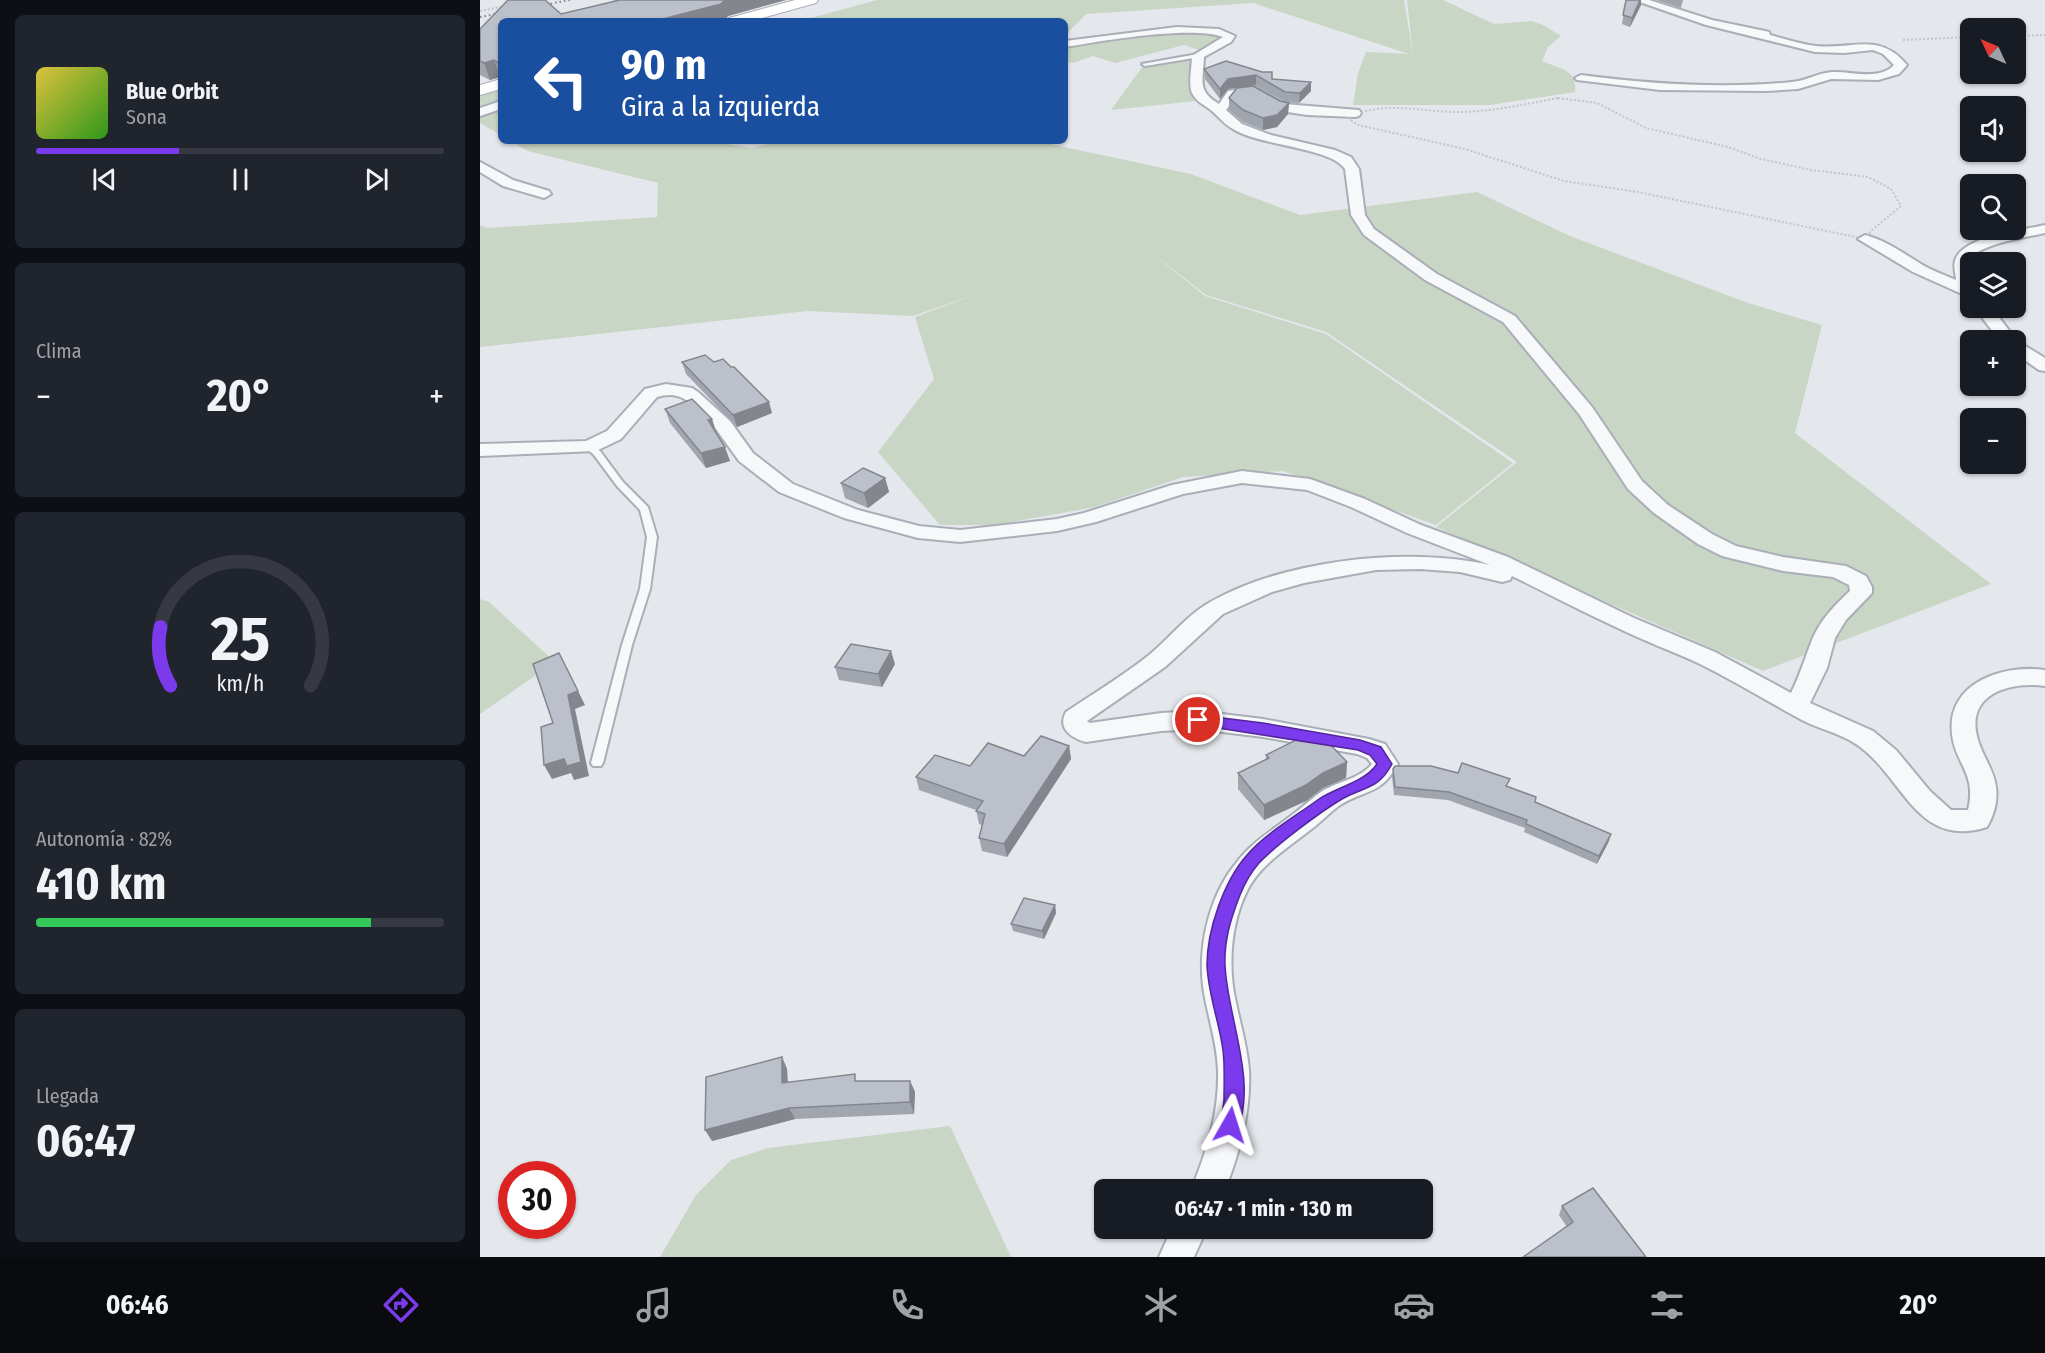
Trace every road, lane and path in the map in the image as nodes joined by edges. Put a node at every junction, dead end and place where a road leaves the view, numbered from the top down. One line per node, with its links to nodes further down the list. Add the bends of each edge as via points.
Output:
1 (811, 0): 5 (street)
2 (1639, 0): 7 (street)
3 (510, 5): 4 (path)
4 (480, 11)
5 (745, 18)
6 (1679, 22): 7 (street)
7 (1753, 33): 8 (street); 13 (street, via 1815,48 1844,50)
8 (1776, 35)
9 (2045, 35): 10 (path)
10 (2026, 36)
11 (1960, 37): 13 (path, via 1894,40)
12 (1068, 44): 14 (street, via 1186,30 1225,32 1230,36)
13 (1871, 46): 16 (street, via 1883,50 1901,65 1882,75 1829,76 1807,84 1762,87 1658,87)
14 (1198, 56): 15 (lane); 20 (street, via 1197,91 1204,102)
15 (1145, 64)
16 (1581, 78)
17 (498, 85): 18 (street)
18 (480, 90)
19 (498, 106): 21 (street)
20 (1218, 110): 22 (street, via 1232,94 1256,91 1281,107); 37 (street, via 1238,127 1346,160 1352,169 1358,215 1369,232 1431,277 1509,319 1586,411 1635,485 1668,514 1729,551 1783,564 1838,571 1858,581 1861,593 1838,615 1824,638 1815,668)
21 (480, 112)
22 (1355, 113): 26 (path, via 1348,118 1358,124 1465,149 1564,181 1638,192); 26 (path, via 1399,108 1453,112 1512,108 1558,98 1597,103 1646,128 1761,159 1868,177 1891,189 1901,206 1868,232)
23 (480, 166): 24 (street, via 508,183)
24 (544, 194)
25 (2045, 230): 27 (street)
26 (1865, 239): 30 (street)
27 (1993, 242): 28 (street); 29 (street, via 1983,243)
28 (2044, 245)
29 (1971, 252)
30 (1960, 288)
31 (2026, 353): 32 (street)
32 (2045, 366)
33 (590, 447): 34 (street); 35 (street, via 614,435 651,393 666,389 686,392 723,425 746,457 786,488 881,524 939,535 1058,525 1212,482 1255,477 1295,483 1338,495 1501,562); 38 (lane, via 645,509 652,537 645,588)
34 (480, 450)
35 (1569, 596): 37 (street, via 1707,658); 39 (street, via 1497,574 1438,564 1376,563 1302,576 1250,592 1215,609 1157,661 1075,718 1074,725 1086,733 1198,720 1263,728 1360,745 1376,751 1385,764 1376,778 1337,795 1276,839 1252,860 1234,890 1218,935 1216,965 1232,1051 1233,1101 1225,1147)
36 (2045, 678): 37 (street, via 2004,677 1984,688 1968,707 1966,743 1982,778 1984,796 1978,820 1945,820 1864,736)
37 (1796, 706)
38 (597, 763)
39 (1212, 1179)
40 (1185, 1239): 41 (street)
41 (1176, 1257)

